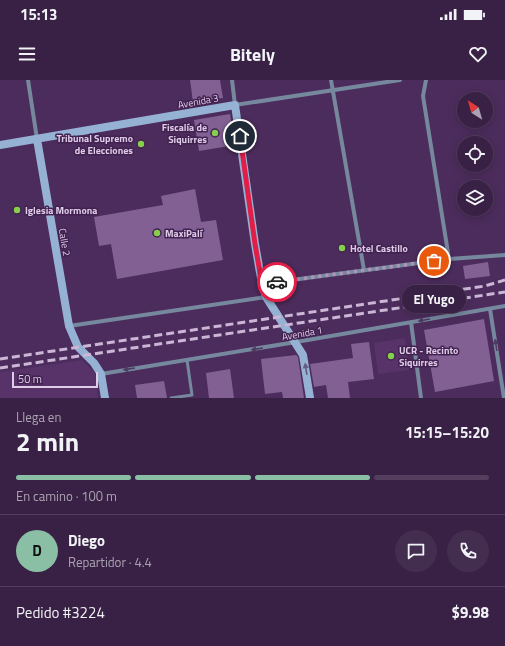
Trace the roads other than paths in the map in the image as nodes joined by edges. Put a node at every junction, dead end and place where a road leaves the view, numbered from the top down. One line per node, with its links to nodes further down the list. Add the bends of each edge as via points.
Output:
1 (28, 80): 8 (street, Calle 2)
2 (232, 80): 7 (street)
3 (331, 80): 6 (street)
4 (400, 80): 6 (street, Avenida 3)
5 (426, 80): 11 (street, via 423,96)
6 (333, 91): 7 (street, Avenida 3); 12 (street)
7 (235, 104): 8 (street, Avenida 3); 13 (street)
8 (37, 139): 9 (street, Avenida 3); 18 (street, Calle 2)
9 (0, 145)
10 (505, 255): 11 (street)
11 (448, 259): 12 (street)
12 (364, 270): 13 (street)
13 (262, 284): 14 (street)
14 (266, 297): 18 (street); 19 (street)
15 (505, 306): 16 (street, Avenida 1)
16 (490, 308): 17 (street, Avenida 1, one-way to 17); 22 (street, one-way to 16)
17 (411, 322): 19 (street, Avenida 1); 26 (street)
18 (69, 326): 21 (street, Calle 2, via 78,347)
19 (296, 342): 20 (street, Avenida 1, one-way to 20); 25 (street, one-way to 19, via 303,355)
20 (187, 360): 21 (street, Avenida 1, one-way to 21); 24 (lane, via 192,394)
21 (101, 374): 23 (street, Calle 2)
22 (504, 397): 27 (street)
23 (105, 398)
24 (171, 398)
25 (310, 398)
26 (421, 398)
27 (499, 398)

